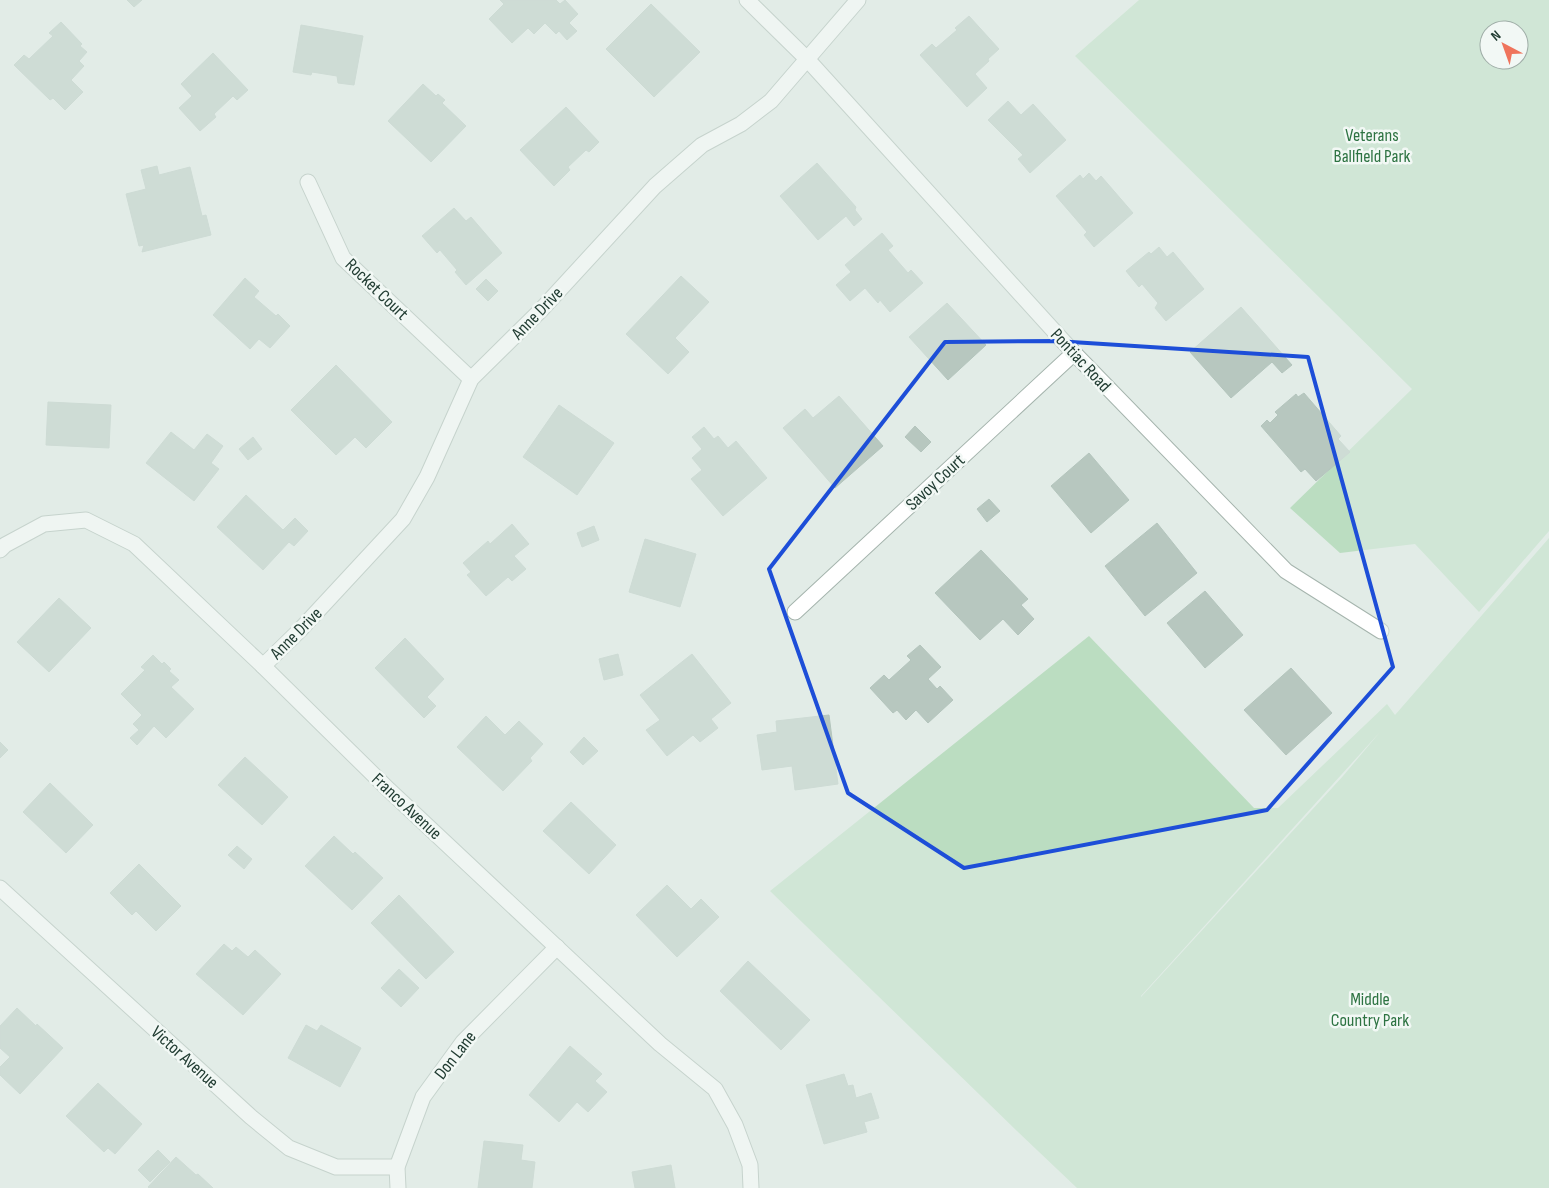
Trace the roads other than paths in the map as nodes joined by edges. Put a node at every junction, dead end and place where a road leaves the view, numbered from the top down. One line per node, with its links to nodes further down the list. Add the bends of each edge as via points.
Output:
1 (747, 0): 3 (street, Pontiac Road)
2 (858, 0): 3 (street, Anne Drive)
3 (807, 59): 5 (street, Pontiac Road); 6 (street, Anne Drive, via 771,101 741,124 702,145 655,186 541,310)
4 (308, 182): 6 (street, Rocket Court, via 343,258)
5 (1074, 353): 8 (street, Savoy Court); 9 (street, Pontiac Road, via 1286,571)
6 (471, 379): 10 (street, Anne Drive, via 427,477 402,519)
7 (0, 550): 10 (street, Franco Avenue, via 44,524 86,520 134,544)
8 (796, 612)
9 (1381, 631)
10 (263, 666): 12 (street, Franco Avenue, via 389,790)
11 (0, 888): 13 (street, Victor Avenue, via 289,1148 336,1167)
12 (557, 947): 13 (street, Don Lane, via 463,1042 446,1065 424,1096); 15 (street, Franco Avenue, via 660,1044 715,1089 735,1125 750,1165)
13 (397, 1167): 14 (street, Don Lane)
14 (398, 1188)
15 (750, 1188)

